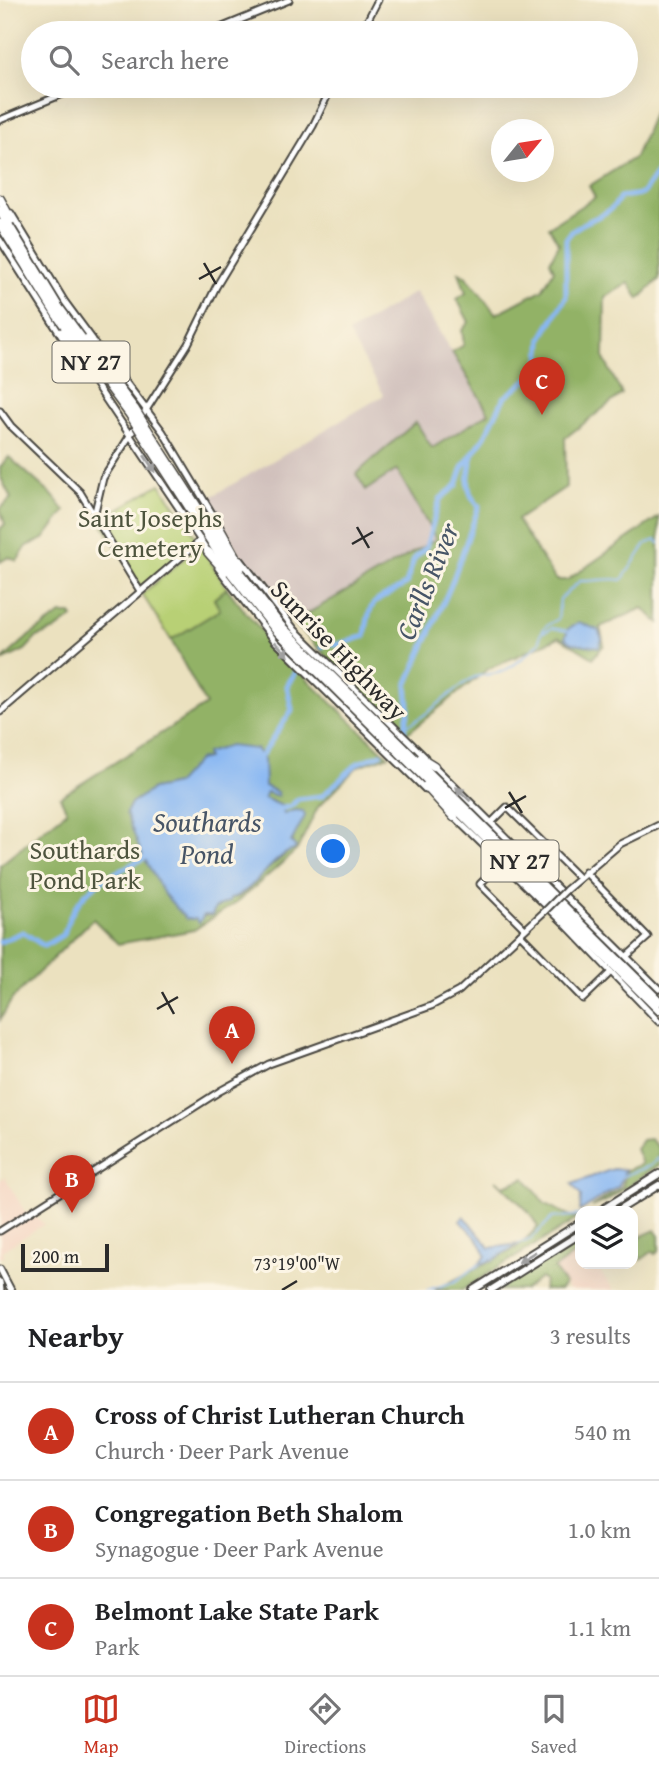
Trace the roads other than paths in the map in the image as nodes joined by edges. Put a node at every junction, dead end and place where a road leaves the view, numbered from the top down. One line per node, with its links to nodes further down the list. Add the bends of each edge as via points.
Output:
1 (289, 0): 3 (main road)
2 (378, 0): 4 (main road)
3 (237, 21)
4 (367, 21)
5 (53, 98): 7 (main road)
6 (326, 98): 18 (main road)
7 (0, 120)
8 (0, 197): 14 (highway); 16 (main road, via 68,307)
9 (0, 211): 14 (highway, Sunrise Highway / NY 27)
10 (0, 224): 13 (highway, Sunrise Highway / NY 27)
11 (0, 230): 13 (highway)
12 (0, 240): 17 (main road, Sunrise Highway, via 44,313)
13 (17, 251): 15 (highway, Sunrise Highway / NY 27)
14 (28, 258): 15 (highway, Sunrise Highway / NY 27)
15 (55, 308): 16 (highway); 17 (highway); 26 (highway, Sunrise Highway / NY 27, bridge, via 133,413)
16 (107, 357): 18 (main road)
17 (85, 367): 20 (main road, Sunrise Highway)
18 (148, 410): 20 (main road); 22 (main road)
19 (0, 411): 21 (main road, via 71,482)
20 (131, 435): 21 (main road, via 99,486); 23 (main road, Sunrise Highway, one-way to 23)
21 (94, 516): 25 (main road)
22 (218, 524): 26 (highway); 30 (main road, via 285,619)
23 (201, 540): 24 (main road, Sunrise Highway); 25 (main road)
24 (208, 552): 26 (highway); 31 (main road, Sunrise Highway, one-way to 31, via 281,648)
25 (140, 591): 27 (main road)
26 (254, 598): 28 (highway, Sunrise Highway / NY 27); 29 (highway, Sunrise Highway / NY 27, via 291,646)
27 (0, 712)
28 (379, 723): 30 (highway); 42 (highway, Sunrise Highway / NY 27)
29 (398, 751): 31 (highway); 43 (highway, Sunrise Highway / NY 27)
30 (434, 766): 32 (main road, one-way to 30)
31 (454, 817): 34 (main road, Sunrise Highway)
32 (492, 822): 36 (main road, via 507,807); 39 (main road)
33 (659, 825): 35 (main road, via 620,844)
34 (501, 863): 37 (main road, via 480,884); 40 (main road, Sunrise Highway)
35 (585, 872): 36 (main road); 39 (main road, via 648,937)
36 (579, 878): 37 (main road, bridge)
37 (525, 929): 38 (main road)
38 (520, 934): 40 (main road, via 583,999); 50 (main road, via 468,985 446,998 269,1064)
39 (627, 956): 41 (main road)
40 (611, 972): 44 (main road, Sunrise Highway)
41 (659, 989)
42 (659, 1001)
43 (659, 1010)
44 (659, 1022)
45 (659, 1174): 47 (main road)
46 (659, 1185): 48 (main road)
47 (608, 1206)
48 (625, 1206)
49 (575, 1226): 56 (main road, one-way to 56)
50 (0, 1231)
51 (575, 1237): 57 (main road)
52 (0, 1269): 54 (main road)
53 (0, 1282): 55 (main road)
54 (10, 1289)
55 (1, 1290)
56 (473, 1290)
57 (491, 1290)

